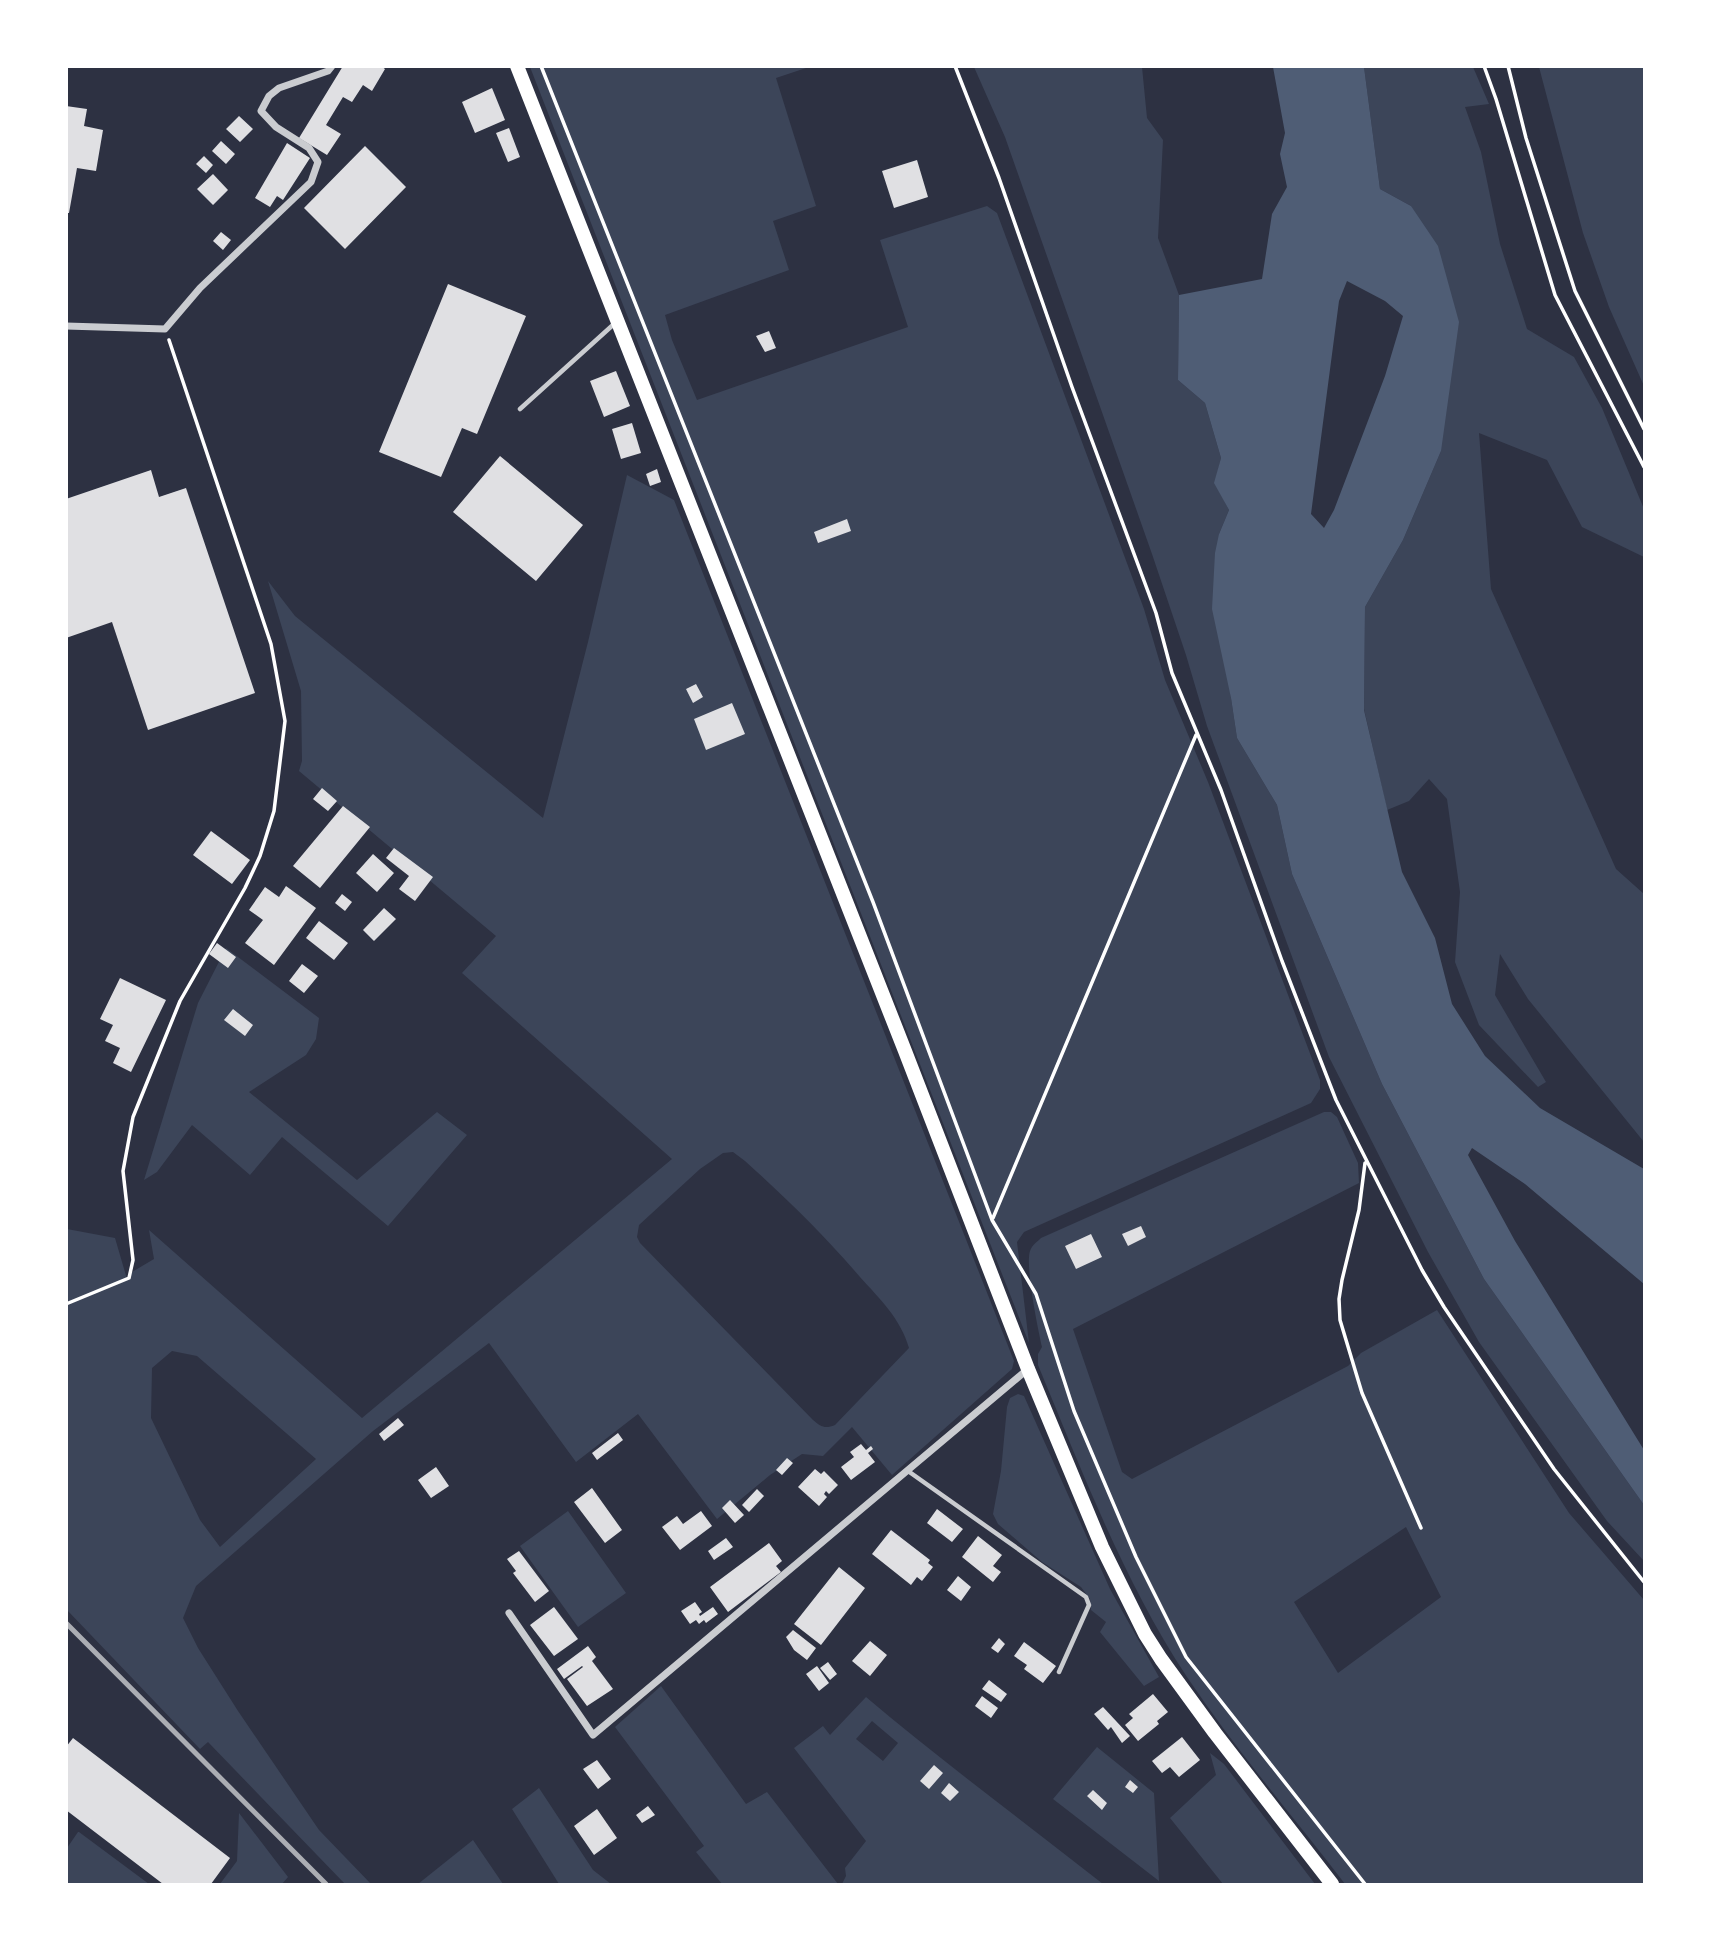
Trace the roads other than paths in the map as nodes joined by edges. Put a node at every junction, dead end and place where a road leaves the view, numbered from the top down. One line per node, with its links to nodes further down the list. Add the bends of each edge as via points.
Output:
1 (332, 66): 4 (street, via 279,88 261,111 276,127 309,148 318,162 311,183 201,288 165,329)
2 (517, 66): 3 (main road)
3 (617, 321): 5 (lane); 6 (main road)
4 (66, 326)
5 (520, 409)
6 (1028, 1369): 7 (street); 10 (main road, via 1102,1547 1145,1634)
7 (908, 1471): 8 (street, via 593,1735); 9 (lane, via 1086,1597 1089,1605)
8 (509, 1613)
9 (1059, 1672)
10 (1332, 1885)

